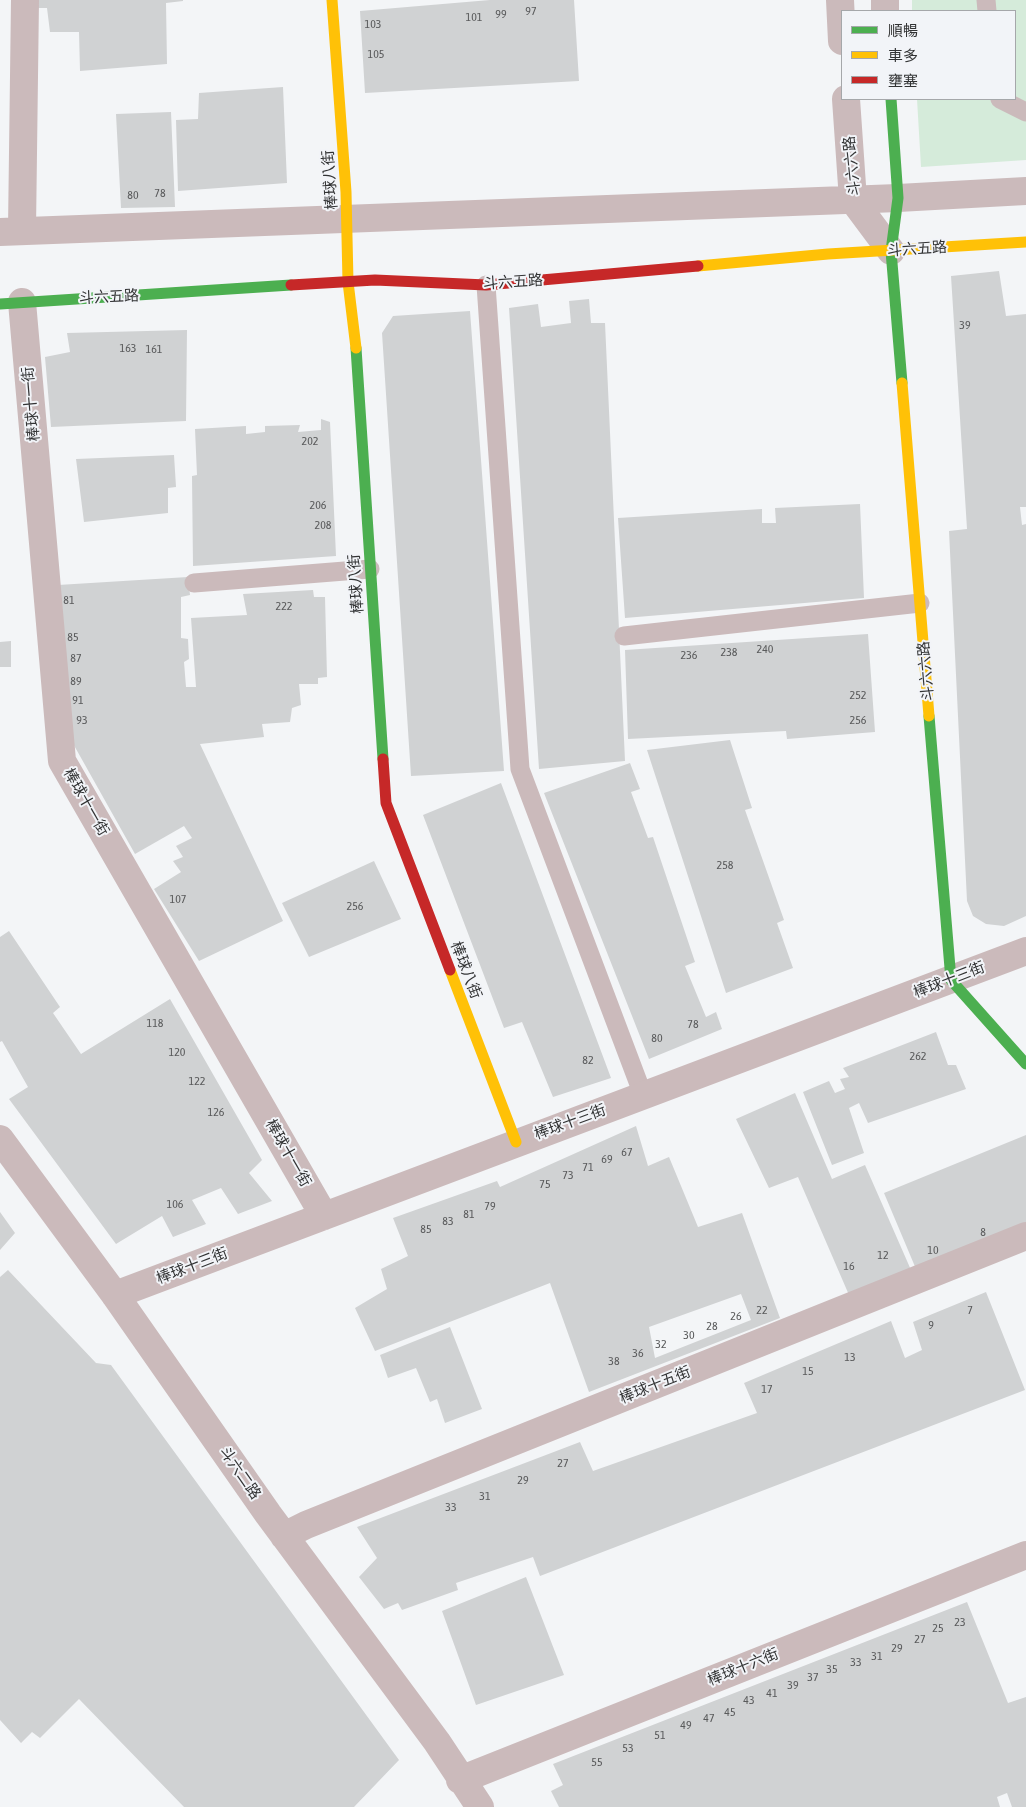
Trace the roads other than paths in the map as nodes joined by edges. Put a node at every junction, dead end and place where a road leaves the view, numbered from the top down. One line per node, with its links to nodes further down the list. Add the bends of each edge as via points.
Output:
1 (25, 0): 13 (street)
2 (332, 0): 12 (street, 棒球八街)
3 (840, 0): 4 (street)
4 (841, 20)
5 (846, 100): 11 (street, 斗六六路)
6 (892, 100): 10 (street, 斗六六路)
7 (1002, 100): 8 (lane)
8 (1026, 112)
9 (1026, 191): 10 (street)
10 (898, 198): 11 (street); 15 (street, 斗六六路)
11 (853, 200): 12 (street); 15 (street, 斗六六路)
12 (347, 218): 13 (street); 16 (street, 棒球八街)
13 (11, 231)
14 (1026, 242): 15 (street, 斗六五路)
15 (891, 251): 17 (street, 斗六五路); 21 (street, 斗六六路)
16 (348, 282): 17 (street, 斗六五路, via 375,280); 18 (street, 斗六五路); 19 (street, 棒球八街)
17 (486, 285): 26 (lane, via 520,769)
18 (11, 303): 29 (street, 棒球十一街, via 62,761)
19 (370, 569): 20 (lane); 27 (street, 棒球八街, via 386,803)
20 (194, 583)
21 (920, 603): 22 (lane); 24 (street, 斗六六路)
22 (624, 636)
23 (1026, 951): 24 (street, 棒球十三街)
24 (951, 980): 25 (street); 26 (street, 棒球十三街)
25 (1026, 1064)
26 (643, 1095): 27 (street, 棒球十三街)
27 (516, 1142): 29 (street, 棒球十三街)
28 (4, 1152): 31 (street, 斗六二路)
29 (324, 1216): 31 (street, 棒球十三街)
30 (1026, 1236): 32 (street, 棒球十五街)
31 (115, 1295): 32 (street, 斗六二路)
32 (284, 1536): 34 (street, 斗六二路, via 437,1742)
33 (1026, 1555): 34 (street, 棒球十六街)
34 (460, 1780): 35 (street, 斗六二路)
35 (480, 1807)

